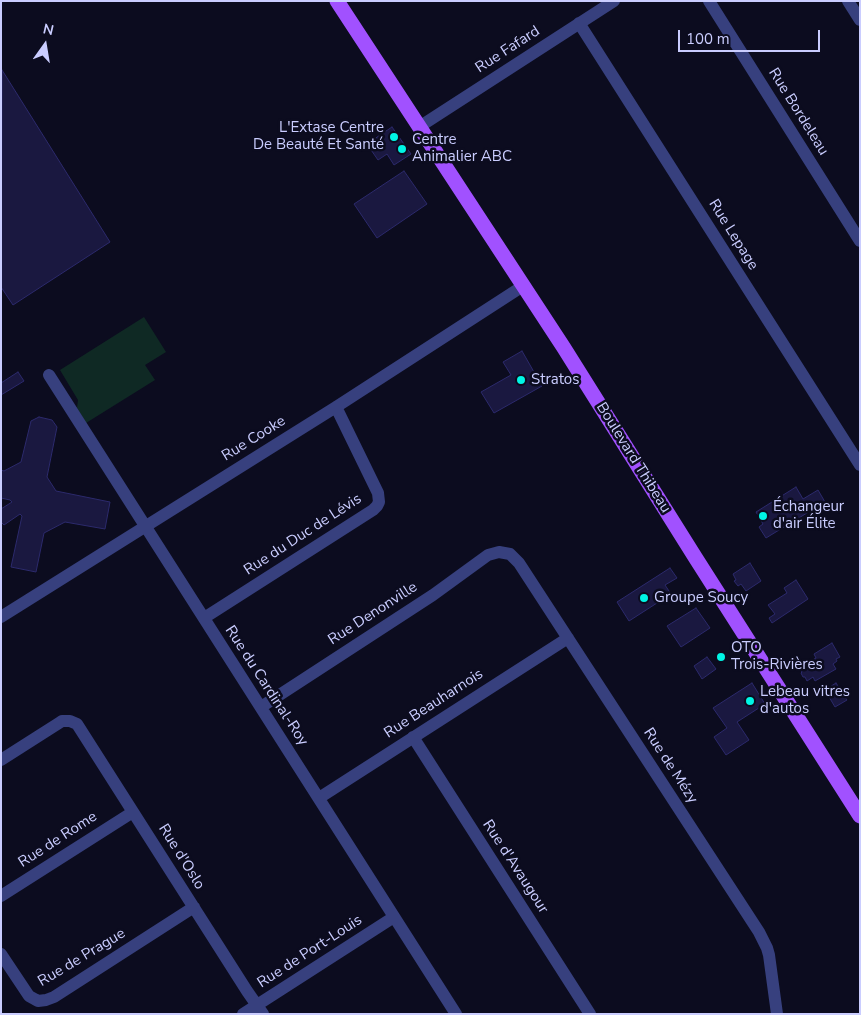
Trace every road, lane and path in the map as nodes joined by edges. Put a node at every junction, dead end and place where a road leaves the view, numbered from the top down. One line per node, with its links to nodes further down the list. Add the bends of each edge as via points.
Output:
1 (337, 1): 7 (main road, Boulevard Thibeau)
2 (614, 1): 6 (street, Rue Fafard)
3 (709, 1): 8 (street, Rue Bordeleau)
4 (848, 1): 5 (street)
5 (860, 20)
6 (579, 23): 7 (street, Rue Fafard); 12 (street, Rue Lepage)
7 (420, 127): 9 (main road, Boulevard Thibeau)
8 (860, 241)
9 (523, 286): 11 (street, Rue Cooke); 23 (main road, Boulevard Thibeau)
10 (49, 375): 13 (street, Rue du Cardinal-Roy)
11 (336, 407): 13 (street, Rue Cooke); 16 (street, Rue du Duc de Lévis, via 378,493 377,506)
12 (860, 465)
13 (145, 526): 15 (street, Rue Cooke); 16 (street, Rue du Cardinal-Roy)
14 (504, 552): 17 (street, Rue de Mézy, via 519,563); 18 (street, Rue Denonville, via 488,555 433,596)
15 (1, 617)
16 (204, 618): 18 (street, Rue du Cardinal-Roy)
17 (568, 638): 19 (street, Rue Beauharnois); 32 (street, Rue de Mézy, via 759,932 769,955)
18 (261, 707): 21 (street, Rue du Cardinal-Roy)
19 (413, 737): 21 (street, Rue Beauharnois); 31 (street, Rue d'Avaugour)
20 (1, 760): 22 (street, Rue d'Oslo, via 59,723 70,721 77,724)
21 (319, 798): 26 (street, Rue du Cardinal-Roy)
22 (133, 812): 24 (street, Rue de Rome); 25 (street, Rue d'Oslo)
23 (860, 816)
24 (1, 896)
25 (194, 908): 27 (street, Rue de Prague, via 46,1000 38,1001 29,996); 28 (street, Rue d'Oslo)
26 (394, 917): 28 (street, Rue de Port-Louis); 30 (street, Rue du Cardinal-Roy)
27 (1, 954)
28 (260, 1009): 29 (street, Rue de Port-Louis)
29 (243, 1014)
30 (456, 1014)
31 (590, 1014)
32 (777, 1014)

